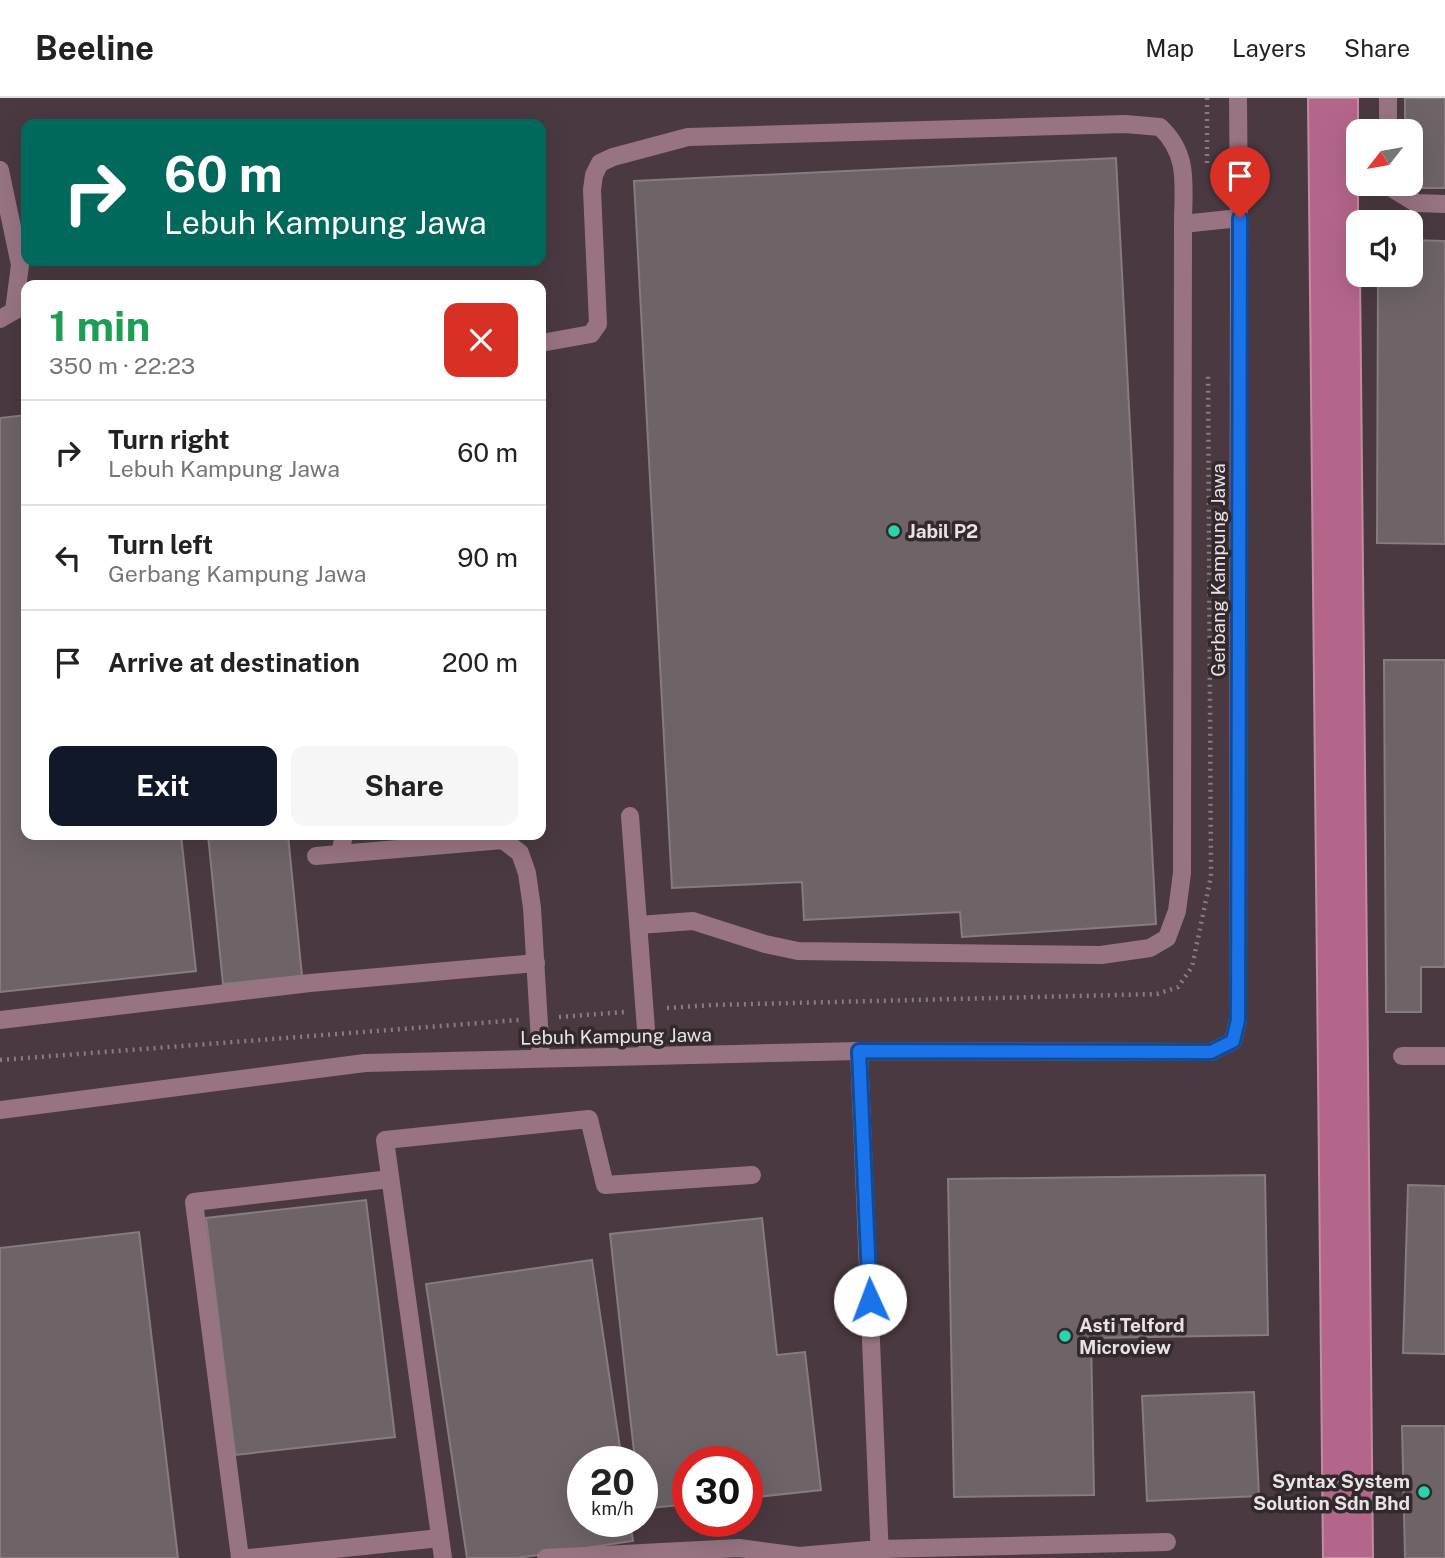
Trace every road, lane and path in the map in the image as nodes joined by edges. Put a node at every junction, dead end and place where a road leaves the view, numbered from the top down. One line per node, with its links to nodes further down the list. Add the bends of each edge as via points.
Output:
1 (1207, 98): 6 (path)
2 (1237, 98): 9 (street, Gerbang Kampung Jawa)
3 (1388, 98): 4 (street)
4 (1388, 119)
5 (0, 170): 11 (street, via 20,265 14,311)
6 (1207, 180)
7 (1404, 196): 8 (street, via 1416,203)
8 (1445, 204)
9 (1240, 218): 10 (street); 23 (street, Gerbang Kampung Jawa, via 1238,1020)
10 (1183, 224): 12 (street, via 1183,165 1177,146 1160,127 1125,124 688,137 600,163 592,190 598,324 591,334); 18 (street, via 1182,873 1177,911 1167,938 1150,948 1101,955 798,951 693,921)
11 (0, 320)
12 (546, 341)
13 (1208, 360): 20 (path, via 1211,876 1192,967 1178,986 1157,993)
14 (630, 816): 18 (street)
15 (343, 840): 16 (street)
16 (340, 854): 17 (street); 19 (street, via 503,840 520,853 527,873)
17 (316, 856)
18 (639, 925): 20 (street)
19 (536, 963): 21 (street); 22 (street, via 310,983)
20 (645, 1010): 21 (path); 25 (street)
21 (539, 1018): 28 (street); 29 (path)
22 (0, 1020)
23 (1233, 1041): 24 (street, Lebuh Kampung Jawa, via 1211,1052)
24 (859, 1051): 25 (street, Lebuh Kampung Jawa); 35 (street)
25 (648, 1056): 28 (street, Lebuh Kampung Jawa)
26 (1402, 1056): 27 (street)
27 (1445, 1056)
28 (541, 1058): 30 (street, Lebuh Kampung Jawa, via 365,1063)
29 (0, 1060)
30 (0, 1110)
31 (752, 1175): 32 (street, via 605,1185 589,1119 385,1140)
32 (390, 1178): 33 (street); 37 (street, via 194,1202)
33 (440, 1538): 38 (street); 39 (street)
34 (1167, 1542): 35 (street)
35 (880, 1554): 36 (street)
36 (799, 1557): 40 (street, via 739,1548)
37 (240, 1558)
38 (249, 1558)
39 (443, 1558)
40 (546, 1558)

